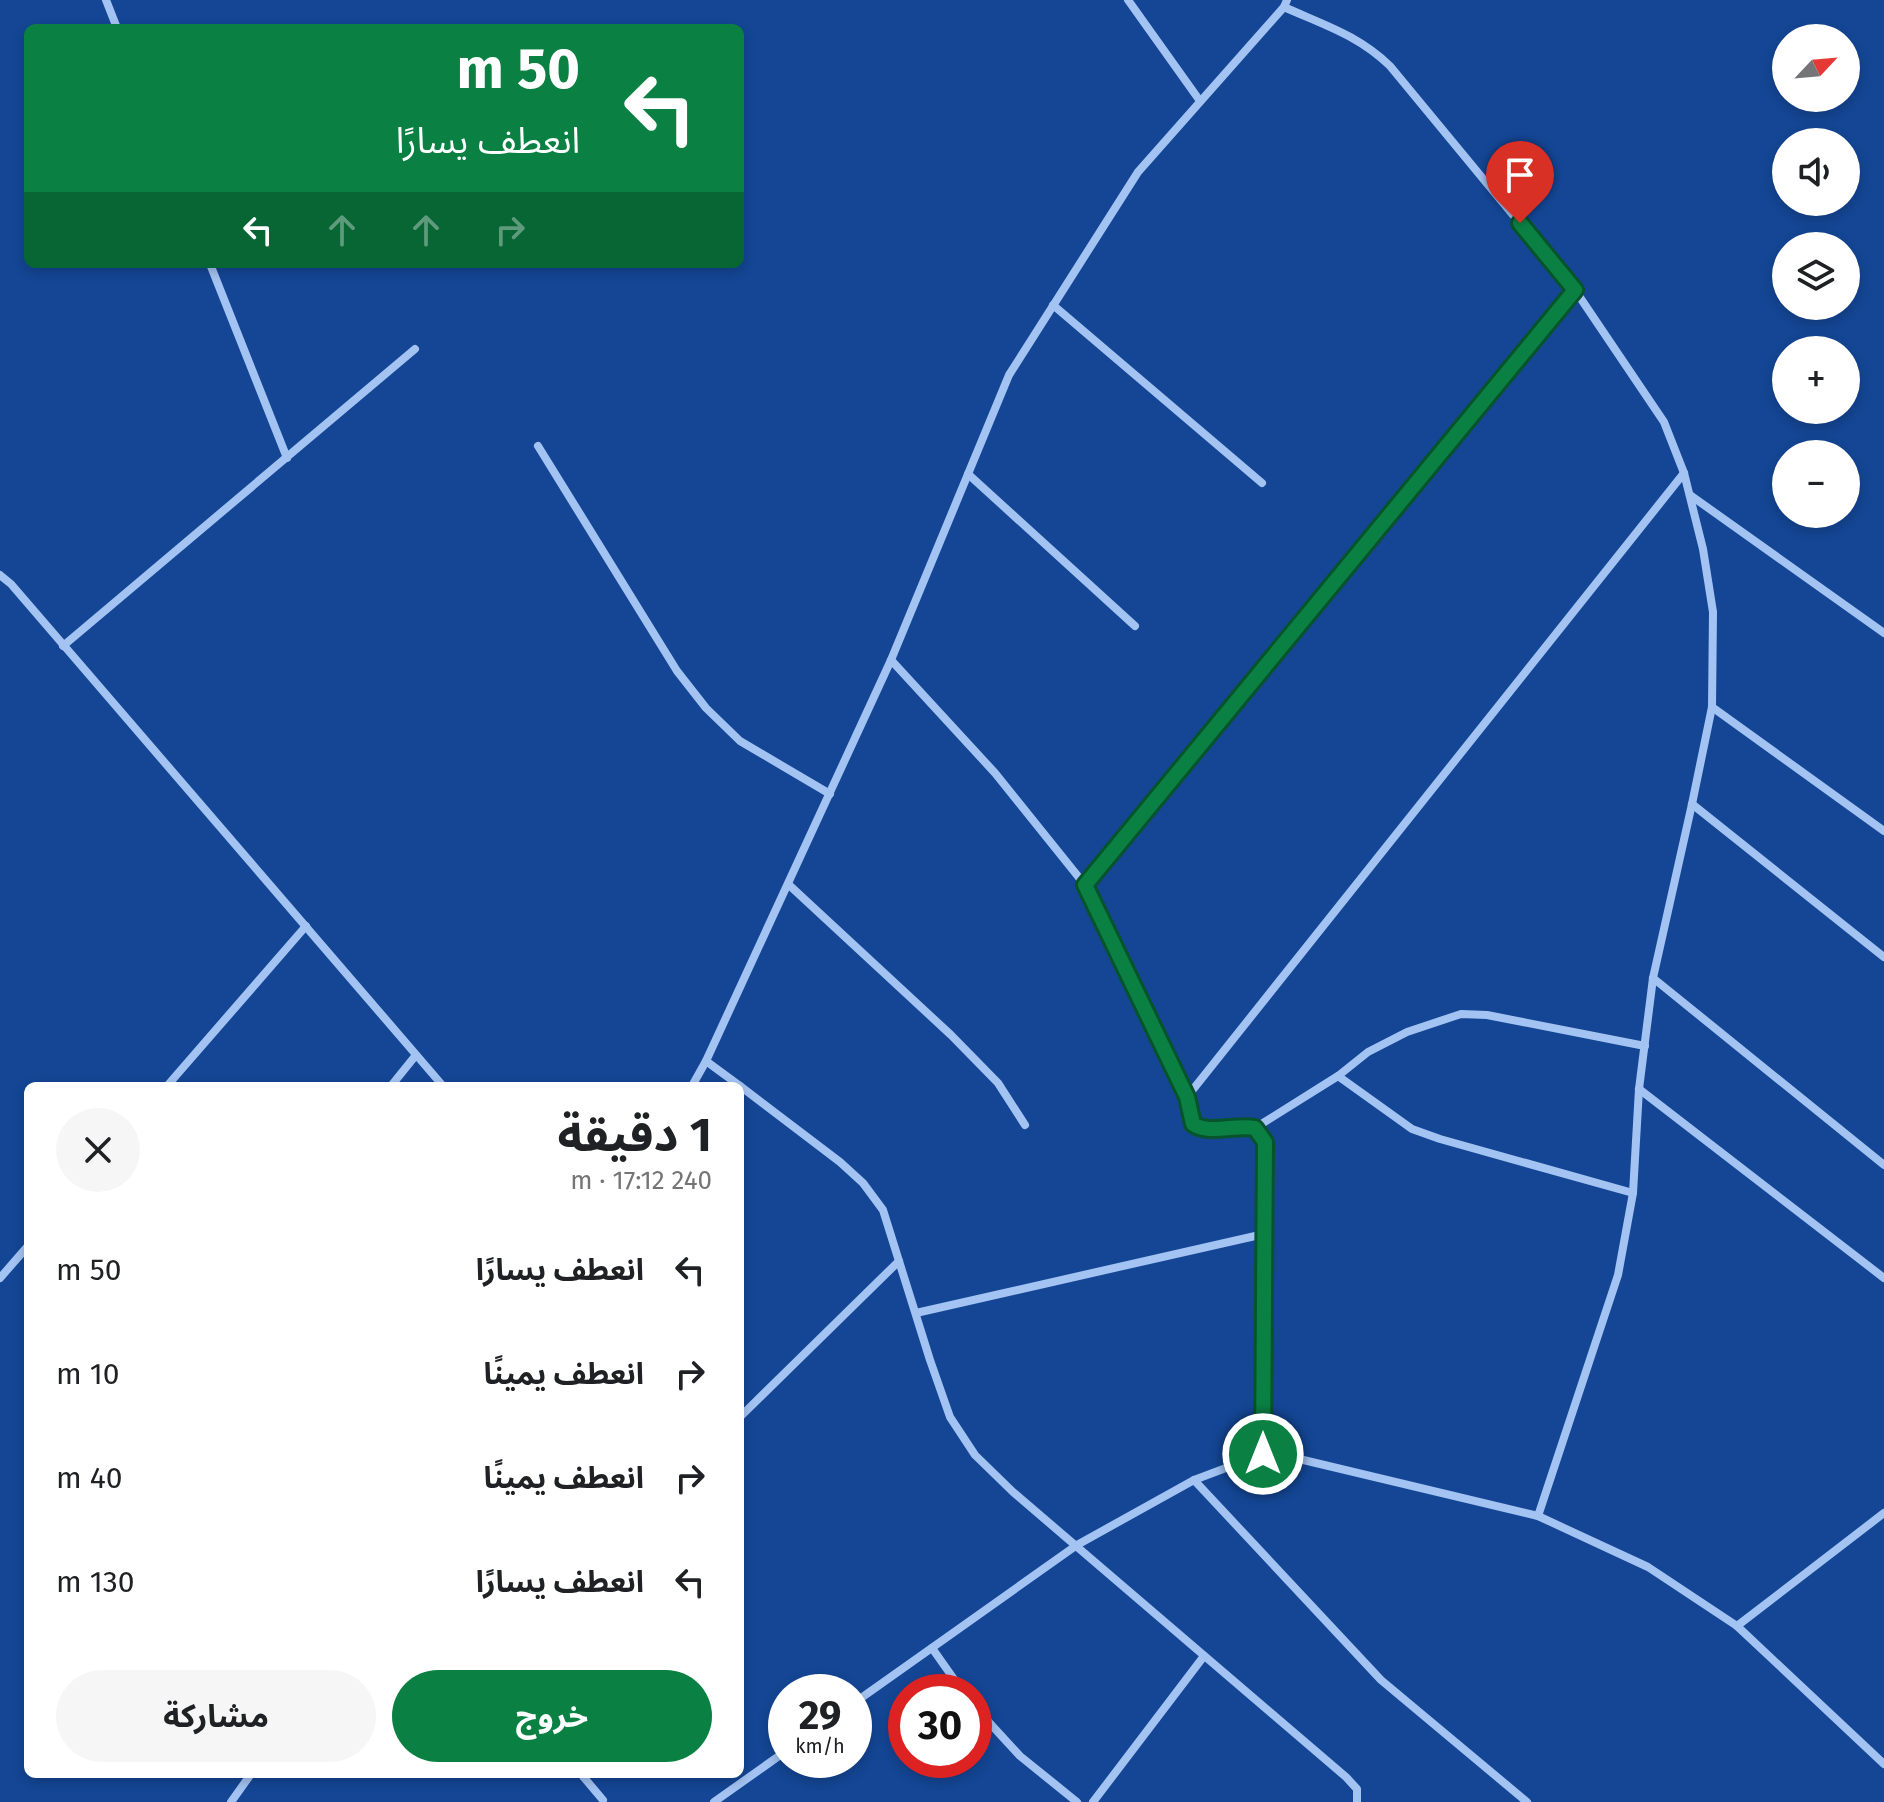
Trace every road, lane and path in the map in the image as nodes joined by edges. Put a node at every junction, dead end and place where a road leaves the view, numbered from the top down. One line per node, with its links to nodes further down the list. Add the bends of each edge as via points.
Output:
1 (106, 0): 4 (street)
2 (1128, 0): 5 (street)
3 (1286, 4): 5 (street); 7 (street, via 1374,50)
4 (115, 24)
5 (1200, 101): 8 (street, via 1138,172)
6 (212, 268): 11 (street)
7 (1575, 290): 12 (street, via 1664,422); 26 (street)
8 (1053, 305): 13 (street, via 1009,375); 14 (street)
9 (415, 349): 11 (street)
10 (538, 446): 22 (street, via 677,671 706,708 740,741)
11 (287, 458): 19 (street)
12 (1684, 473): 15 (street); 41 (street)
13 (968, 474): 17 (street); 20 (street)
14 (1262, 483)
15 (1690, 495): 18 (street); 21 (street, via 1713,612)
16 (0, 575): 19 (street)
17 (1135, 626)
18 (1884, 633)
19 (63, 646): 27 (street)
20 (891, 660): 22 (street); 26 (street, via 995,773)
21 (1712, 707): 23 (street); 24 (street)
22 (830, 794): 25 (street)
23 (1692, 804): 28 (street); 29 (street)
24 (1884, 831)
25 (788, 884): 32 (street); 42 (street, via 951,1035 998,1083)
26 (1085, 885): 41 (street)
27 (306, 926): 31 (street); 34 (street)
28 (1884, 957)
29 (1653, 978): 30 (street); 44 (street)
30 (1645, 1046): 33 (street, via 1461,1014 1407,1032 1368,1052); 40 (street)
31 (416, 1055): 35 (street); 36 (street)
32 (706, 1061): 37 (street); 38 (street)
33 (1338, 1076): 43 (street); 45 (street, via 1412,1129)
34 (170, 1082)
35 (394, 1082)
36 (440, 1082)
37 (694, 1082)
38 (735, 1082)
39 (744, 1089): 48 (street, via 863,1183 883,1210)
40 (1639, 1089): 45 (street); 50 (street)
41 (1187, 1097): 43 (street, via 1197,1127)
42 (1025, 1125)
43 (1255, 1128): 46 (street, via 1265,1142)
44 (1884, 1165)
45 (1633, 1193): 56 (street, via 1618,1275)
46 (1264, 1234): 51 (street); 53 (street)
47 (24, 1251): 49 (street)
48 (899, 1261): 51 (street); 52 (street)
49 (0, 1278)
50 (1884, 1278)
51 (916, 1313): 57 (street, via 950,1417 975,1455)
52 (744, 1413)
53 (1263, 1454): 54 (street); 56 (street)
54 (1194, 1480): 57 (street); 74 (street, via 1381,1680)
55 (1884, 1513): 58 (street)
56 (1538, 1516): 58 (street, via 1648,1567)
57 (1077, 1545): 59 (street); 60 (street)
58 (1737, 1626): 65 (street)
59 (932, 1648): 61 (street); 62 (street)
60 (1204, 1656): 72 (street); 73 (street, via 1346,1777 1357,1789)
61 (950, 1674)
62 (872, 1690)
63 (992, 1726): 71 (street)
64 (768, 1764): 70 (street)
65 (1884, 1764)
66 (248, 1778): 69 (street)
67 (584, 1778): 68 (street)
68 (603, 1801)
69 (231, 1802)
70 (714, 1802)
71 (1077, 1802)
72 (1093, 1802)
73 (1357, 1802)
74 (1527, 1802)

